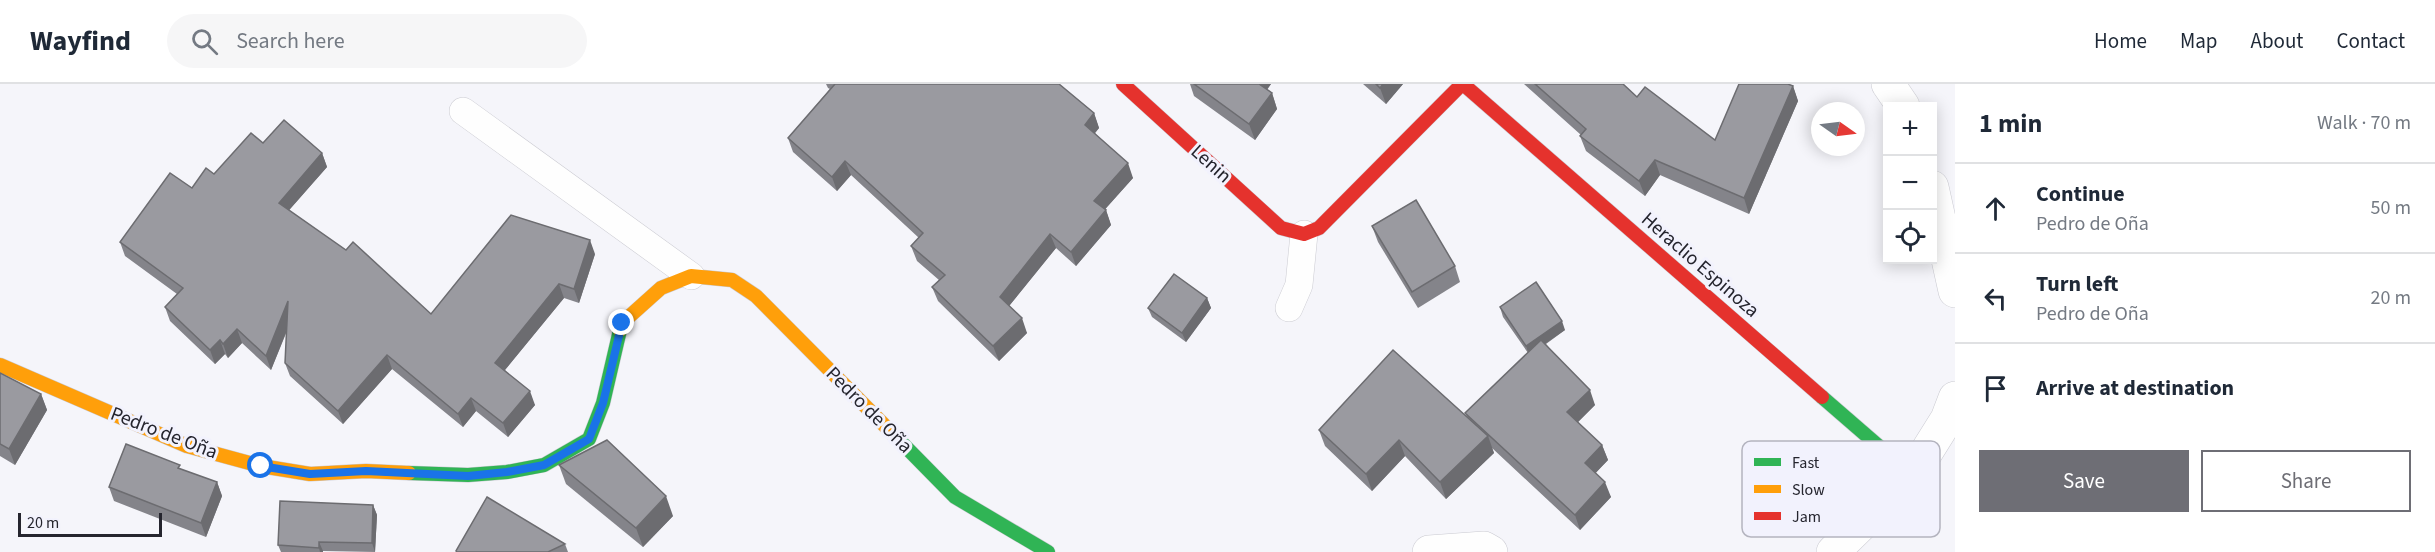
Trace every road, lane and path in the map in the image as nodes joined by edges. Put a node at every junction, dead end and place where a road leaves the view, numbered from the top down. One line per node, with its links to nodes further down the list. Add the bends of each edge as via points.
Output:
1 (1123, 84): 7 (street, Lenin, via 1281,228)
2 (1462, 84): 7 (street, via 1319,228); 13 (street, Heraclio Espinoza)
3 (1888, 84): 4 (street)
4 (1900, 102)
5 (463, 111): 8 (lane)
6 (1937, 210): 9 (street)
7 (1304, 234): 10 (lane, via 1299,285)
8 (691, 276): 11 (street, Pedro de Oña, via 661,288 622,323 603,403 589,439 544,465 507,472 468,476 366,471 310,474 261,466 187,446); 16 (street, Pedro de Oña, via 732,280 756,296 955,496)
9 (1955, 291)
10 (1289, 308)
11 (0, 365)
12 (1955, 398): 14 (street)
13 (1873, 441)
14 (1933, 441)
15 (1848, 537): 19 (street)
16 (1048, 552)
17 (1429, 552): 18 (street, via 1484,548)
18 (1491, 552)
19 (1833, 552)

